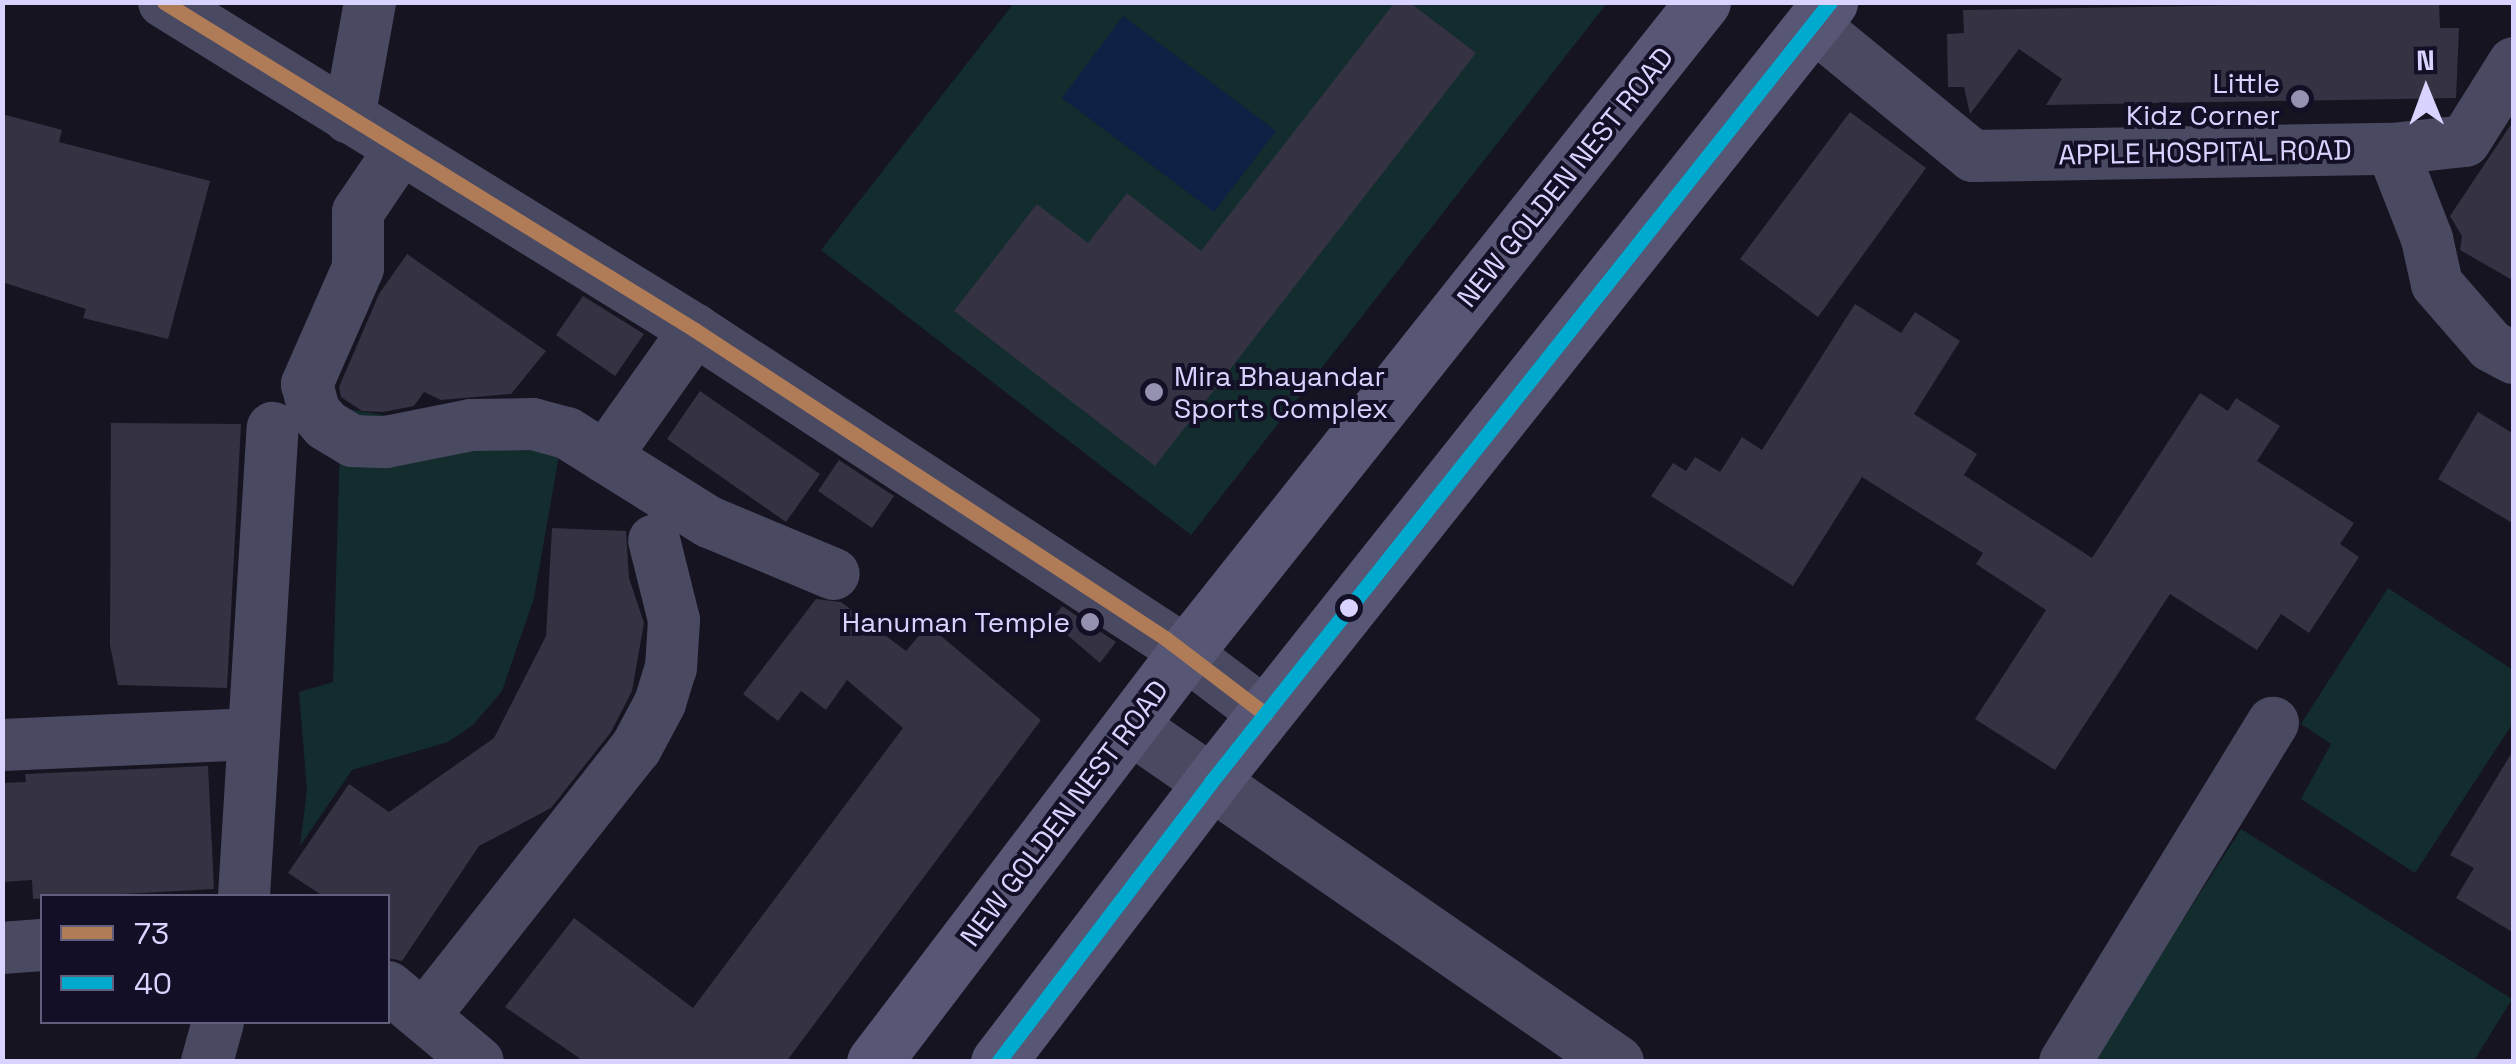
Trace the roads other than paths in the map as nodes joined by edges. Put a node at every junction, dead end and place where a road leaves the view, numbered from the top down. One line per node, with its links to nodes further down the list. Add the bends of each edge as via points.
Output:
1 (164, 2): 6 (street)
2 (370, 2): 6 (street)
3 (1704, 2): 15 (main road, NEW GOLDEN NEST ROAD)
4 (1822, 14): 7 (street, APPLE HOSPITAL ROAD, via 1973,156); 16 (main road)
5 (2514, 63): 7 (street, via 2465,141)
6 (348, 118): 8 (street)
7 (2392, 149): 10 (street, APPLE HOSPITAL ROAD, via 2428,238 2438,284 2491,346)
8 (400, 150): 9 (street); 12 (street, via 358,212 358,268 307,384 314,411 353,440 533,424 568,433)
9 (695, 330): 12 (street); 15 (street)
10 (2514, 358)
11 (272, 428): 19 (street)
12 (606, 457): 14 (street, via 710,522)
13 (654, 540): 25 (street, via 674,620 660,704 636,748)
14 (834, 574)
15 (1185, 653): 16 (street); 18 (main road, NEW GOLDEN NEST ROAD)
16 (1264, 714): 21 (main road)
17 (2273, 723): 32 (street)
18 (1130, 726): 21 (street); 29 (main road, NEW GOLDEN NEST ROAD)
19 (254, 734): 20 (street); 22 (street)
20 (2, 744)
21 (1210, 782): 30 (main road); 31 (street)
22 (244, 894)
23 (40, 945): 24 (street)
24 (2, 948)
25 (406, 1001): 28 (street)
26 (217, 1024): 27 (street)
27 (207, 1062)
28 (478, 1062)
29 (874, 1062)
30 (998, 1062)
31 (1616, 1062)
32 (2065, 1062)

